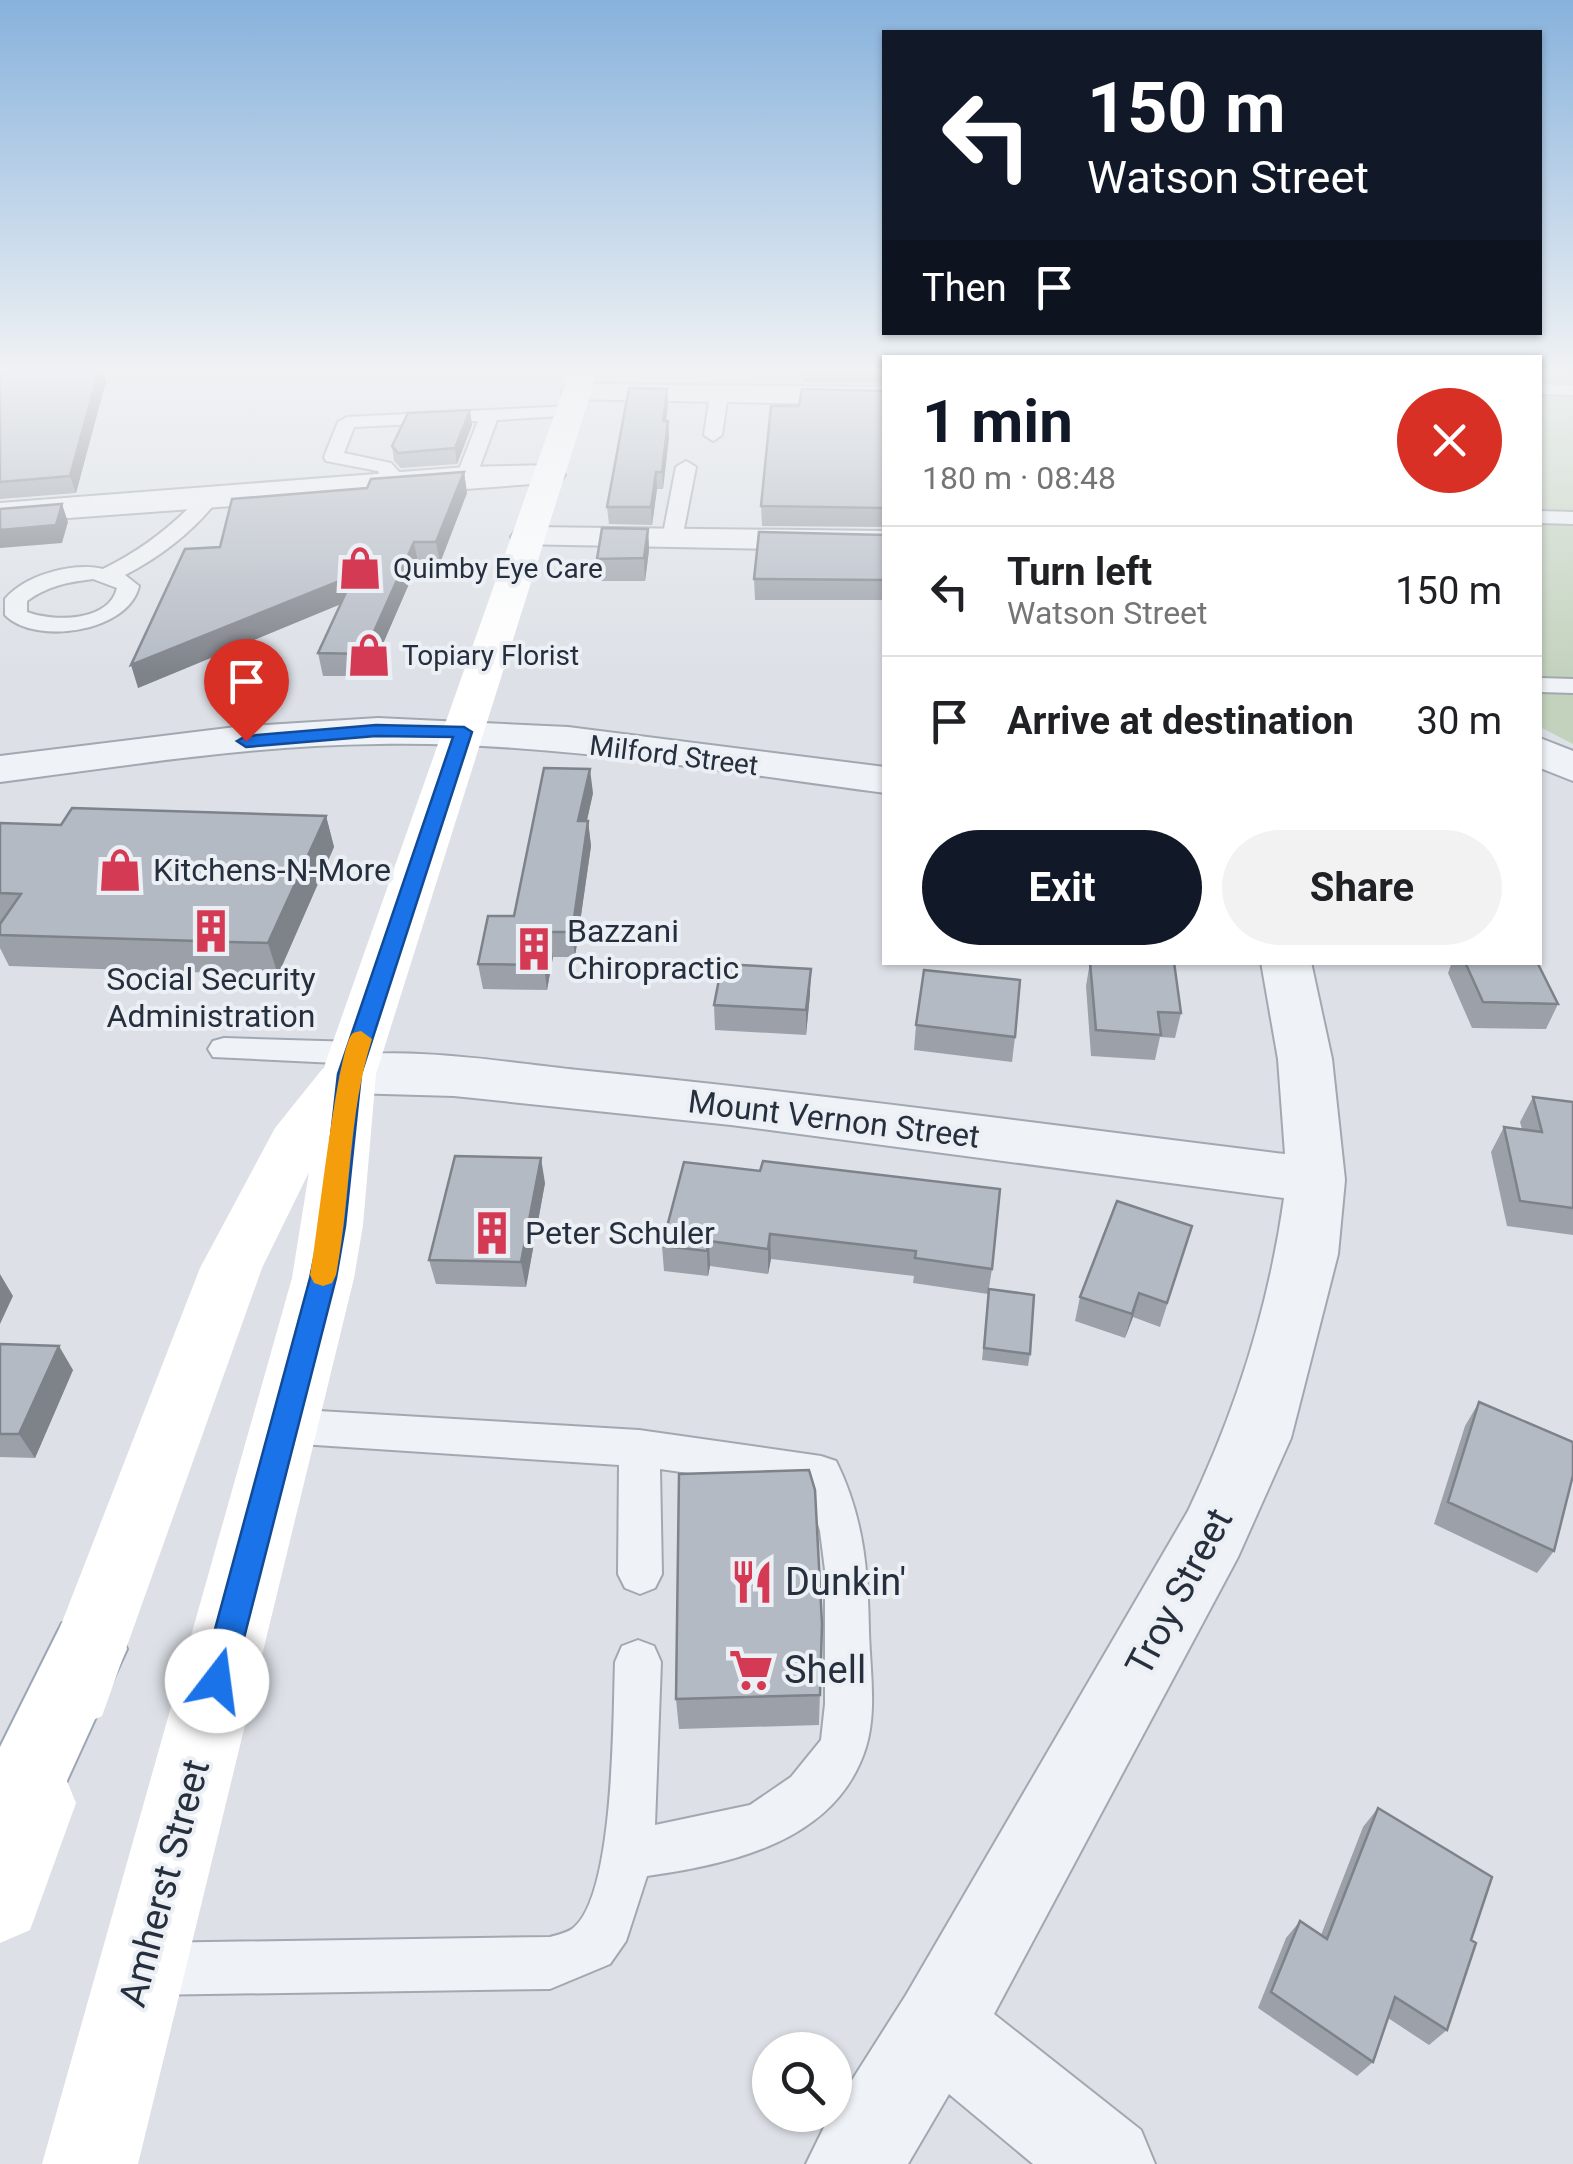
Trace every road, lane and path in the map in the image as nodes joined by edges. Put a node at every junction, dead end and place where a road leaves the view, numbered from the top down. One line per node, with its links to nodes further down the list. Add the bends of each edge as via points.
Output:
1 (388, 471): 7 (lane)
2 (469, 471): 6 (lane)
3 (549, 471): 5 (main road, Amherst Street)
4 (685, 471): 13 (lane)
5 (548, 475): 6 (street); 12 (main road, Amherst Street)
6 (466, 478): 7 (street)
7 (390, 483): 8 (street)
8 (210, 497): 9 (street); 15 (lane, via 182,530)
9 (0, 513)
10 (1542, 517): 11 (lane)
11 (1573, 518)
12 (528, 537): 13 (street); 18 (main road, Amherst Street)
13 (672, 538): 14 (street)
14 (882, 542)
15 (108, 576)
16 (1542, 685): 17 (lane)
17 (1573, 686)
18 (464, 732): 21 (street, Milford Street, via 337,733); 22 (street, Milford Street); 25 (main road, Amherst Street)
19 (1542, 752): 20 (street)
20 (1573, 768)
21 (0, 769)
22 (882, 780)
23 (1287, 965): 26 (street, Troy Street, via 1305,1059)
24 (224, 1049): 25 (lane)
25 (353, 1063): 26 (street, Mount Vernon Street); 27 (main road, Amherst Street, via 333,1226); 30 (main road, Amherst Street, via 295,1142 238,1253)
26 (1316, 1180): 36 (street, Troy Street, via 1307,1254 1258,1438 1213,1534)
27 (285, 1426): 28 (lane); 35 (main road, Amherst Street)
28 (639, 1448): 29 (lane); 33 (lane, via 821,1474 838,1504 847,1548 847,1696 842,1749 815,1789 778,1819 732,1838)
29 (640, 1574)
30 (89, 1649): 32 (main road); 34 (main road, Amherst Street)
31 (638, 1662): 33 (lane)
32 (0, 1834)
33 (627, 1854): 35 (lane, via 618,1905 592,1948 550,1963)
34 (0, 1900)
35 (140, 1969): 37 (main road, Amherst Street)
36 (938, 2028): 38 (street, Troy Street); 39 (street)
37 (90, 2164)
38 (854, 2164)
39 (1106, 2164)

